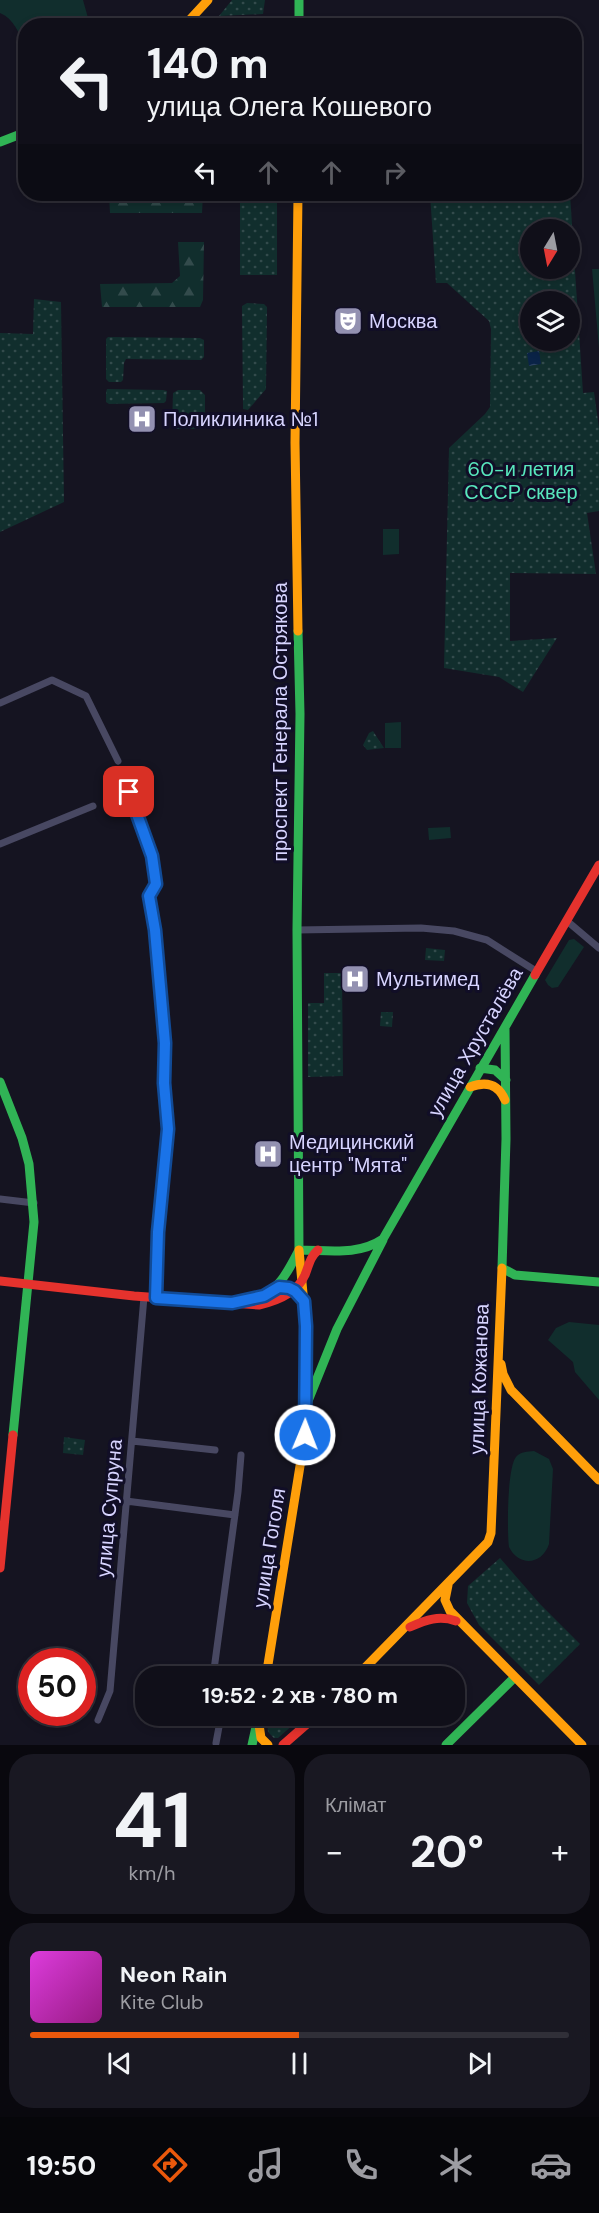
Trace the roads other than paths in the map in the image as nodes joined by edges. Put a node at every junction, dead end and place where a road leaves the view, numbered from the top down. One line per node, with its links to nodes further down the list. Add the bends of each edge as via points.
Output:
1 (208, 0): 3 (main road)
2 (299, 0): 4 (main road)
3 (191, 18)
4 (299, 18)
5 (18, 135): 6 (main road)
6 (0, 142)
7 (298, 201): 15 (main road, проспект Генерала Острякова)
8 (0, 703): 9 (street, via 52,680 86,696)
9 (118, 761)
10 (129, 792): 39 (street, via 152,856 156,884 149,896 165,1043 168,1129)
11 (93, 806): 12 (street)
12 (0, 844)
13 (599, 865): 14 (main road, улица Хрусталёва)
14 (567, 921): 16 (street); 17 (main road, улица Хрусталёва)
15 (297, 930): 17 (street, via 454,931 487,940); 27 (main road, проспект Генерала Острякова)
16 (599, 948)
17 (536, 971): 18 (main road, улица Хрусталёва)
18 (505, 1027): 19 (main road, улица Хрусталёва); 20 (main road, улица Кожанова)
19 (480, 1068): 20 (main road, via 495,1069); 22 (main road, улица Хрусталёва)
20 (507, 1080): 23 (main road, улица Кожанова)
21 (0, 1082): 25 (main road, via 22,1138)
22 (470, 1087): 23 (main road, via 489,1083 504,1094); 26 (main road, улица Хрусталёва)
23 (506, 1103): 29 (main road, улица Кожанова)
24 (0, 1198): 25 (street)
25 (34, 1203): 35 (main road)
26 (383, 1239): 28 (main road, via 361,1250); 43 (main road, улица Хрусталёва, via 337,1329)
27 (299, 1250): 28 (main road); 33 (main road, проспект Генерала Острякова); 36 (main road)
28 (318, 1250): 33 (main road, via 308,1260)
29 (502, 1268): 30 (main road); 31 (main road, улица Кожанова)
30 (515, 1275): 31 (main road); 34 (main road)
31 (502, 1280): 42 (main road, улица Кожанова)
32 (0, 1281): 35 (main road)
33 (303, 1281): 37 (main road); 40 (main road, улица Гоголя)
34 (599, 1282)
35 (30, 1283): 38 (main road); 50 (main road)
36 (279, 1287): 37 (main road); 41 (main road, via 264,1296)
37 (292, 1290): 40 (main road); 41 (main road, via 271,1303)
38 (144, 1297): 39 (main road); 44 (street, улица Супруна)
39 (156, 1298): 41 (main road)
40 (304, 1301): 43 (main road, улица Гоголя)
41 (232, 1303)
42 (498, 1350): 47 (main road, via 511,1390); 51 (main road, улица Кожанова, via 491,1533 484,1548)
43 (306, 1412): 55 (main road, улица Гоголя)
44 (132, 1441): 45 (street); 48 (street, улица Супруна)
45 (215, 1450)
46 (241, 1455): 49 (street)
47 (599, 1480)
48 (126, 1501): 49 (street); 58 (street, улица Супруна, via 110,1691)
49 (235, 1515): 54 (street)
50 (0, 1568)
51 (449, 1583): 52 (main road, via 446,1606); 53 (main road, улица Кожанова)
52 (461, 1623): 53 (main road, via 435,1617); 57 (main road)
53 (403, 1631): 56 (main road, улица Кожанова)
54 (214, 1666)
55 (268, 1666)
56 (367, 1666)
57 (514, 1678): 67 (main road); 68 (main road)
58 (98, 1720)
59 (219, 1726): 63 (street)
60 (256, 1726): 65 (main road)
61 (259, 1726): 66 (main road, via 261,1738)
62 (305, 1726): 64 (main road)
63 (216, 1743)
64 (287, 1743)
65 (252, 1745)
66 (268, 1745)
67 (446, 1745)
68 (582, 1745)

